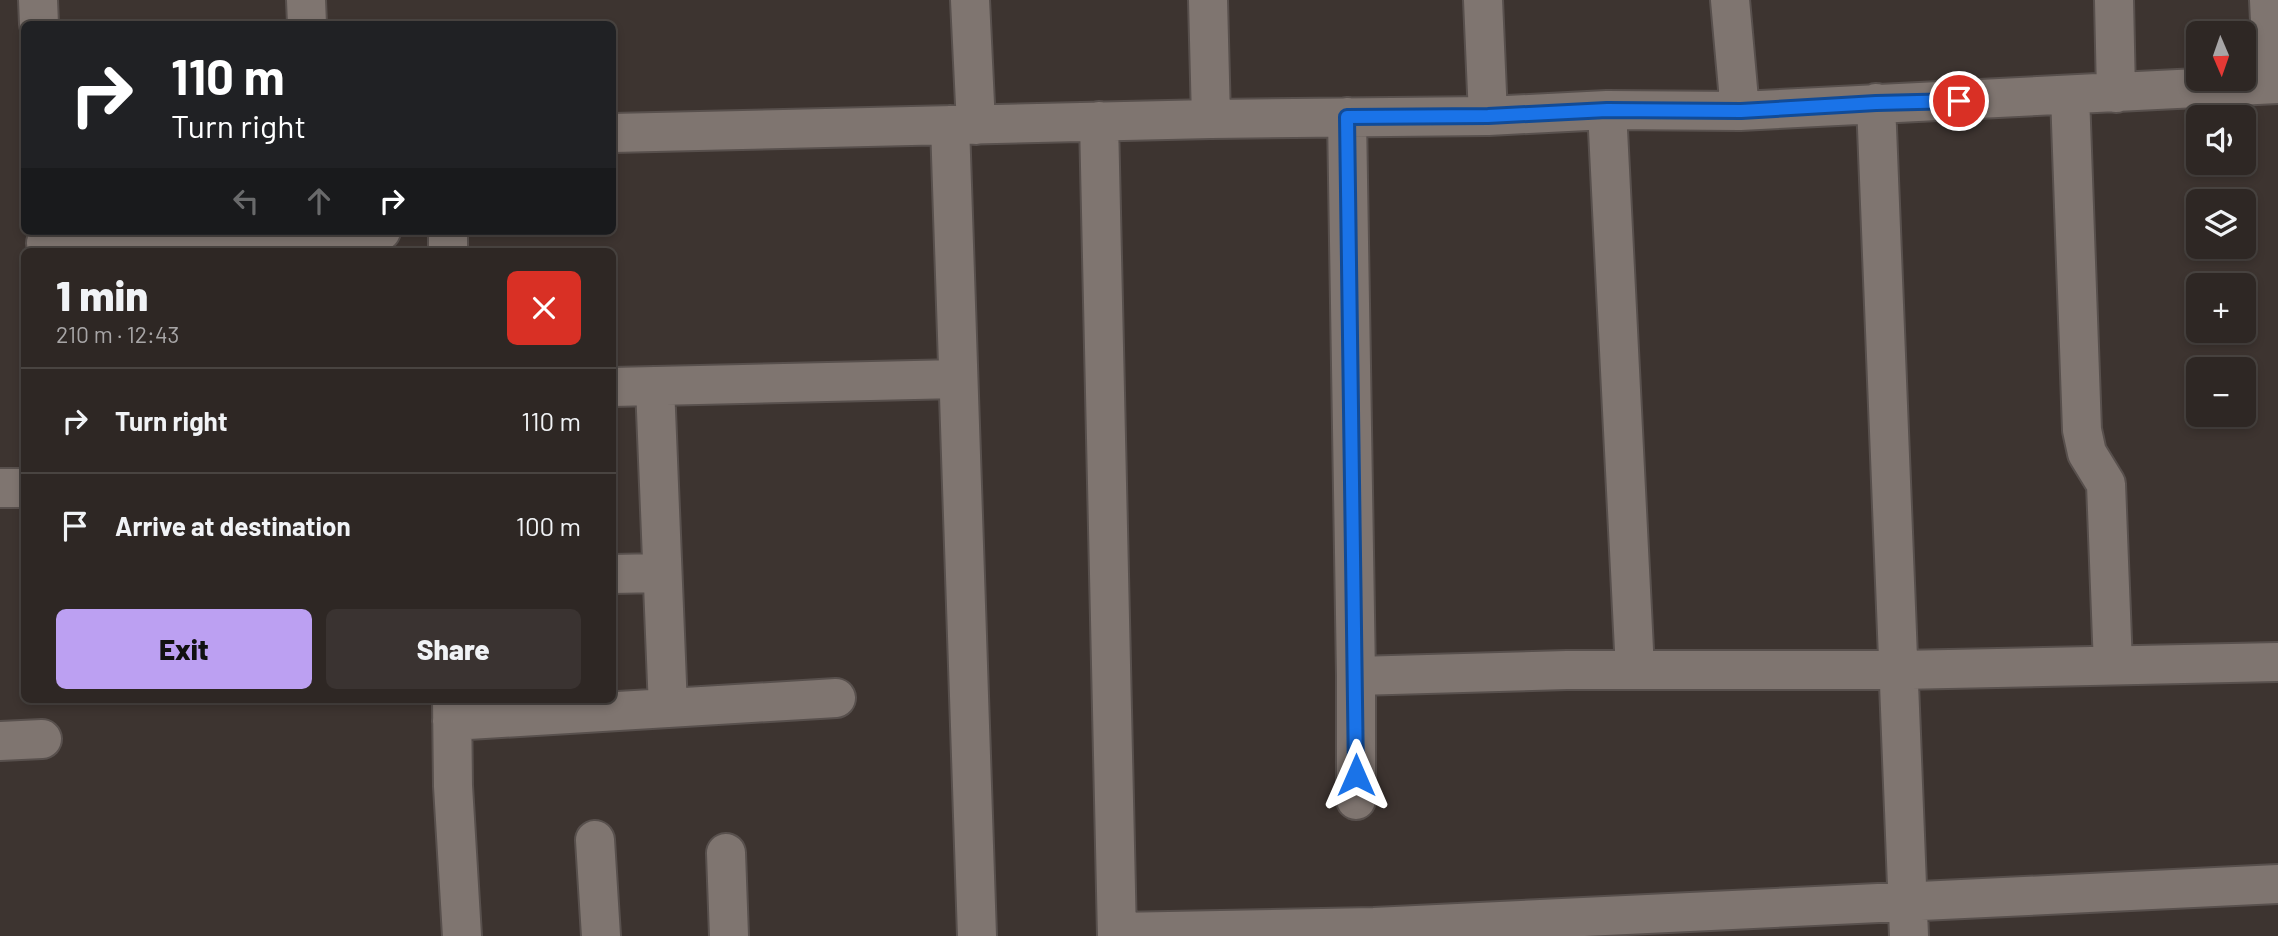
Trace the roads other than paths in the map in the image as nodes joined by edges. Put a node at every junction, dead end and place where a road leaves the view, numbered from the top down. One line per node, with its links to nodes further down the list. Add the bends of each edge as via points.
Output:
1 (38, 0): 9 (street)
2 (306, 0): 10 (street)
3 (970, 0): 21 (street)
4 (1208, 0): 19 (street)
5 (1483, 0): 17 (street)
6 (1730, 0): 16 (street)
7 (2114, 0): 12 (street)
8 (2269, 0): 11 (street)
9 (39, 21)
10 (307, 21)
11 (2276, 84): 12 (street)
12 (2116, 93): 13 (street)
13 (2070, 95): 14 (street); 33 (street, via 2082,430 2087,453 2106,484)
14 (1876, 103): 16 (street); 35 (street)
15 (1607, 110): 16 (street); 17 (street); 34 (street)
16 (1741, 111)
17 (1488, 116): 18 (street)
18 (1347, 117): 19 (street); 36 (street)
19 (1211, 119): 20 (street)
20 (1099, 121): 21 (street); 49 (street)
21 (963, 125): 22 (street); 25 (street)
22 (616, 133)
23 (236, 235): 24 (street)
24 (46, 242)
25 (958, 379): 26 (street); 53 (street)
26 (655, 386): 27 (street); 30 (street)
27 (616, 387)
28 (0, 488): 29 (street)
29 (21, 488)
30 (662, 573): 31 (street); 38 (street)
31 (616, 574)
32 (2278, 662): 33 (street)
33 (2113, 665): 35 (street)
34 (1635, 670): 35 (street); 36 (street)
35 (1900, 670): 46 (street)
36 (1356, 676): 42 (street)
37 (836, 698): 38 (street)
38 (668, 708): 39 (street)
39 (452, 711): 50 (street)
40 (43, 739): 41 (street)
41 (0, 741)
42 (1356, 800)
43 (595, 840): 51 (street)
44 (726, 853): 52 (street)
45 (2278, 884): 46 (street)
46 (1908, 919): 47 (street)
47 (1609, 926): 48 (street)
48 (1374, 932): 49 (street)
49 (1117, 934)
50 (462, 936)
51 (601, 936)
52 (729, 936)
53 (977, 936)

